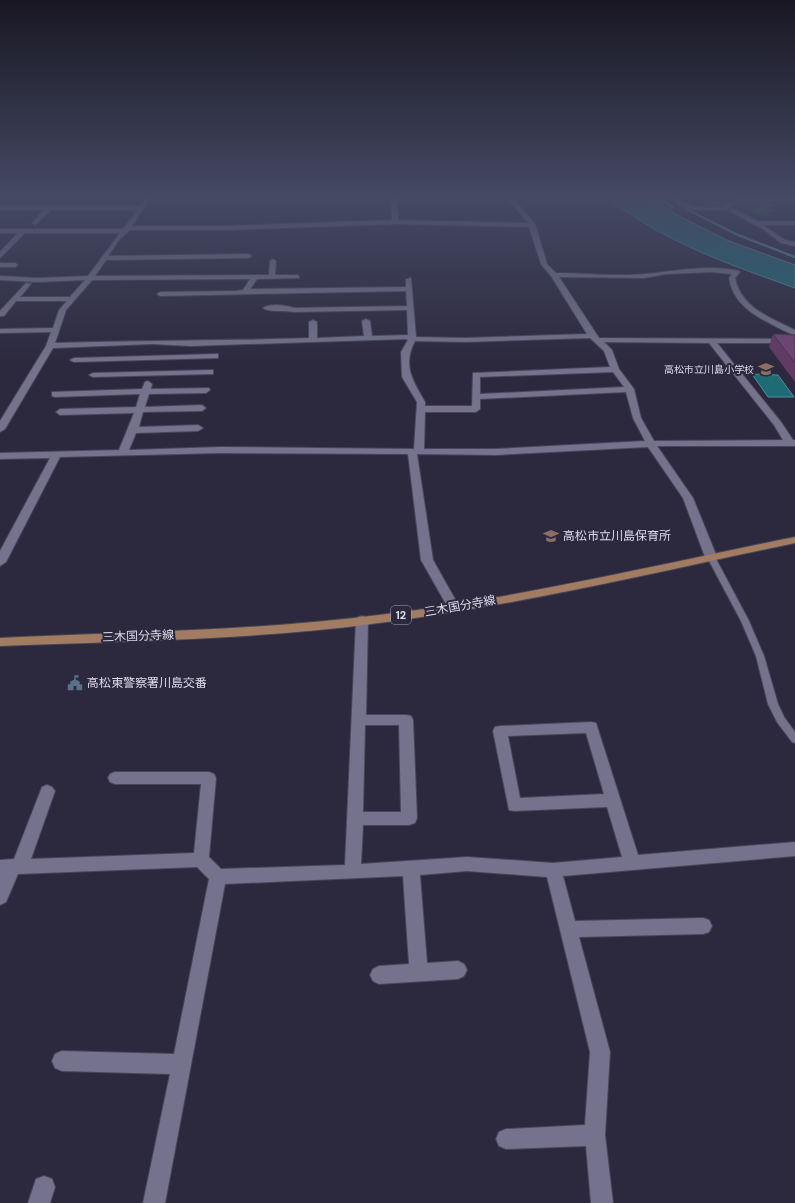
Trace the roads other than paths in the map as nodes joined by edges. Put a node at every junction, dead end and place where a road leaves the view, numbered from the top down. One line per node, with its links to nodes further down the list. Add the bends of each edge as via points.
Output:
1 (109, 251): 4 (street)
2 (541, 251): 8 (street, via 544,264)
3 (249, 256): 4 (street)
4 (104, 258): 13 (street)
5 (273, 261): 10 (street)
6 (0, 265): 7 (street)
7 (15, 265)
8 (554, 275): 29 (street, via 644,276 666,272 711,270 737,272 732,278 732,285 741,300); 31 (street)
9 (255, 277): 10 (street); 16 (street); 18 (street)
10 (272, 277): 11 (street)
11 (297, 277)
12 (0, 278): 13 (street)
13 (90, 278): 16 (street); 21 (street)
14 (409, 279): 17 (street)
15 (28, 284): 20 (street)
16 (196, 285): 18 (street, via 237,293); 19 (street)
17 (409, 289): 18 (street); 23 (street)
18 (245, 291)
19 (160, 294)
20 (15, 299): 21 (street); 24 (street)
21 (73, 299): 27 (street, via 63,310)
22 (267, 308): 23 (street)
23 (410, 308): 33 (street)
24 (1, 314)
25 (366, 320): 30 (street)
26 (313, 322): 32 (street)
27 (56, 330): 28 (street); 36 (street)
28 (0, 331)
29 (795, 333)
30 (368, 338): 32 (street); 33 (street)
31 (595, 338): 33 (street); 34 (street); 41 (street, via 608,350)
32 (313, 339): 36 (street)
33 (412, 339): 53 (street, via 405,352 406,377 421,402)
34 (711, 340): 35 (street); 60 (street)
35 (795, 341)
36 (50, 346): 55 (street)
37 (216, 356): 38 (street)
38 (158, 358): 39 (street); 43 (street)
39 (101, 359): 40 (street); 44 (street)
40 (74, 360)
41 (615, 369): 45 (street); 50 (street, via 476,375)
42 (210, 372): 43 (street)
43 (152, 374): 44 (street); 47 (street)
44 (93, 375): 48 (street)
45 (630, 389): 50 (street); 61 (street, via 637,418)
46 (206, 390): 47 (street)
47 (146, 391): 48 (street); 52 (street)
48 (84, 393): 49 (street)
49 (55, 394)
50 (476, 397): 53 (street, via 476,409)
51 (202, 408): 52 (street)
52 (140, 410): 54 (street); 59 (street)
53 (420, 410): 63 (street)
54 (60, 412)
55 (10, 413): 56 (street); 58 (street)
56 (0, 414)
57 (198, 428): 59 (street)
58 (0, 429)
59 (133, 430): 62 (street)
60 (792, 443): 61 (street)
61 (651, 444): 63 (street, via 496,452); 67 (street, via 688,498)
62 (123, 452): 63 (street); 64 (street)
63 (416, 452): 69 (street, via 427,560)
64 (57, 454): 65 (street); 68 (street)
65 (0, 456)
66 (795, 540): 67 (main road, 三木国分寺線 / 12)
67 (711, 557): 69 (main road, 三木国分寺線 / 12); 73 (lane, via 757,649 773,704 780,719)
68 (0, 562)
69 (454, 608): 70 (main road, 三木国分寺線 / 12)
70 (362, 620): 71 (main road, 三木国分寺線 / 12, via 319,626 222,632); 72 (street)
71 (0, 642)
72 (358, 720): 77 (street); 77 (street, via 406,720 409,818)
73 (795, 739)
74 (115, 778): 79 (street, via 209,778)
75 (47, 791): 81 (street)
76 (613, 800): 76 (street, via 591,727 500,731 514,805); 80 (street)
77 (354, 819): 84 (street)
78 (795, 849): 80 (street)
79 (201, 860): 81 (street); 85 (street)
80 (632, 863): 83 (street)
81 (11, 867): 86 (street)
82 (411, 868): 83 (street, via 467,864); 84 (street); 90 (street)
83 (553, 870): 88 (street)
84 (353, 872): 85 (street)
85 (218, 877): 93 (street)
86 (0, 897)
87 (703, 926): 88 (street)
88 (569, 929): 94 (street, via 600,1052)
89 (458, 970): 90 (street)
90 (419, 971): 91 (street)
91 (379, 975)
92 (62, 1061): 93 (street)
93 (181, 1064): 96 (street)
94 (595, 1135): 95 (street); 97 (street)
95 (506, 1139)
96 (154, 1203)
97 (602, 1203)

